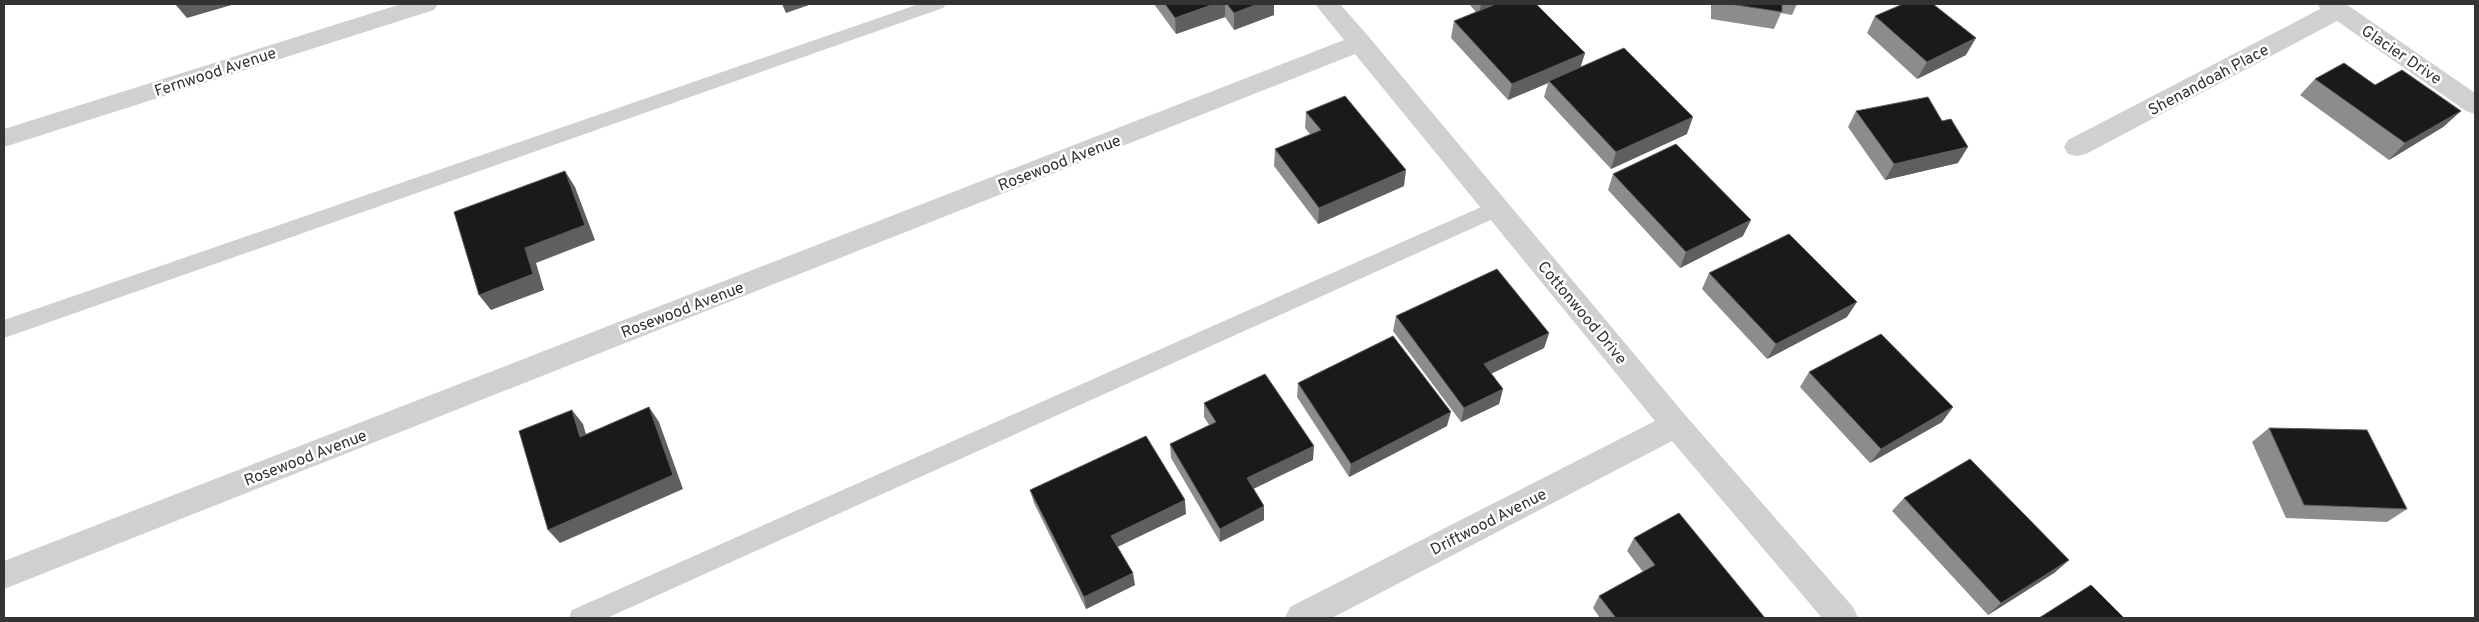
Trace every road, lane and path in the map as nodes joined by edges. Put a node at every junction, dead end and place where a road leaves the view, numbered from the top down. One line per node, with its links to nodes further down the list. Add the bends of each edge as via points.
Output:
1 (426, 4): 7 (street, Fernwood Avenue)
2 (937, 4): 10 (lane)
3 (1327, 4): 5 (street, Cottonwood Drive)
4 (2334, 7): 6 (street, Glacier Drive); 8 (street, Shenandoah Place)
5 (1360, 44): 9 (street, Cottonwood Drive); 12 (street, Rosewood Avenue)
6 (2475, 105)
7 (4, 138)
8 (2078, 147)
9 (1497, 208): 11 (street, Cottonwood Drive); 13 (lane)
10 (4, 329)
11 (1676, 425): 14 (street, Driftwood Avenue); 15 (street, Cottonwood Drive)
12 (4, 575)
13 (581, 618)
14 (1300, 618)
15 (1842, 618)

